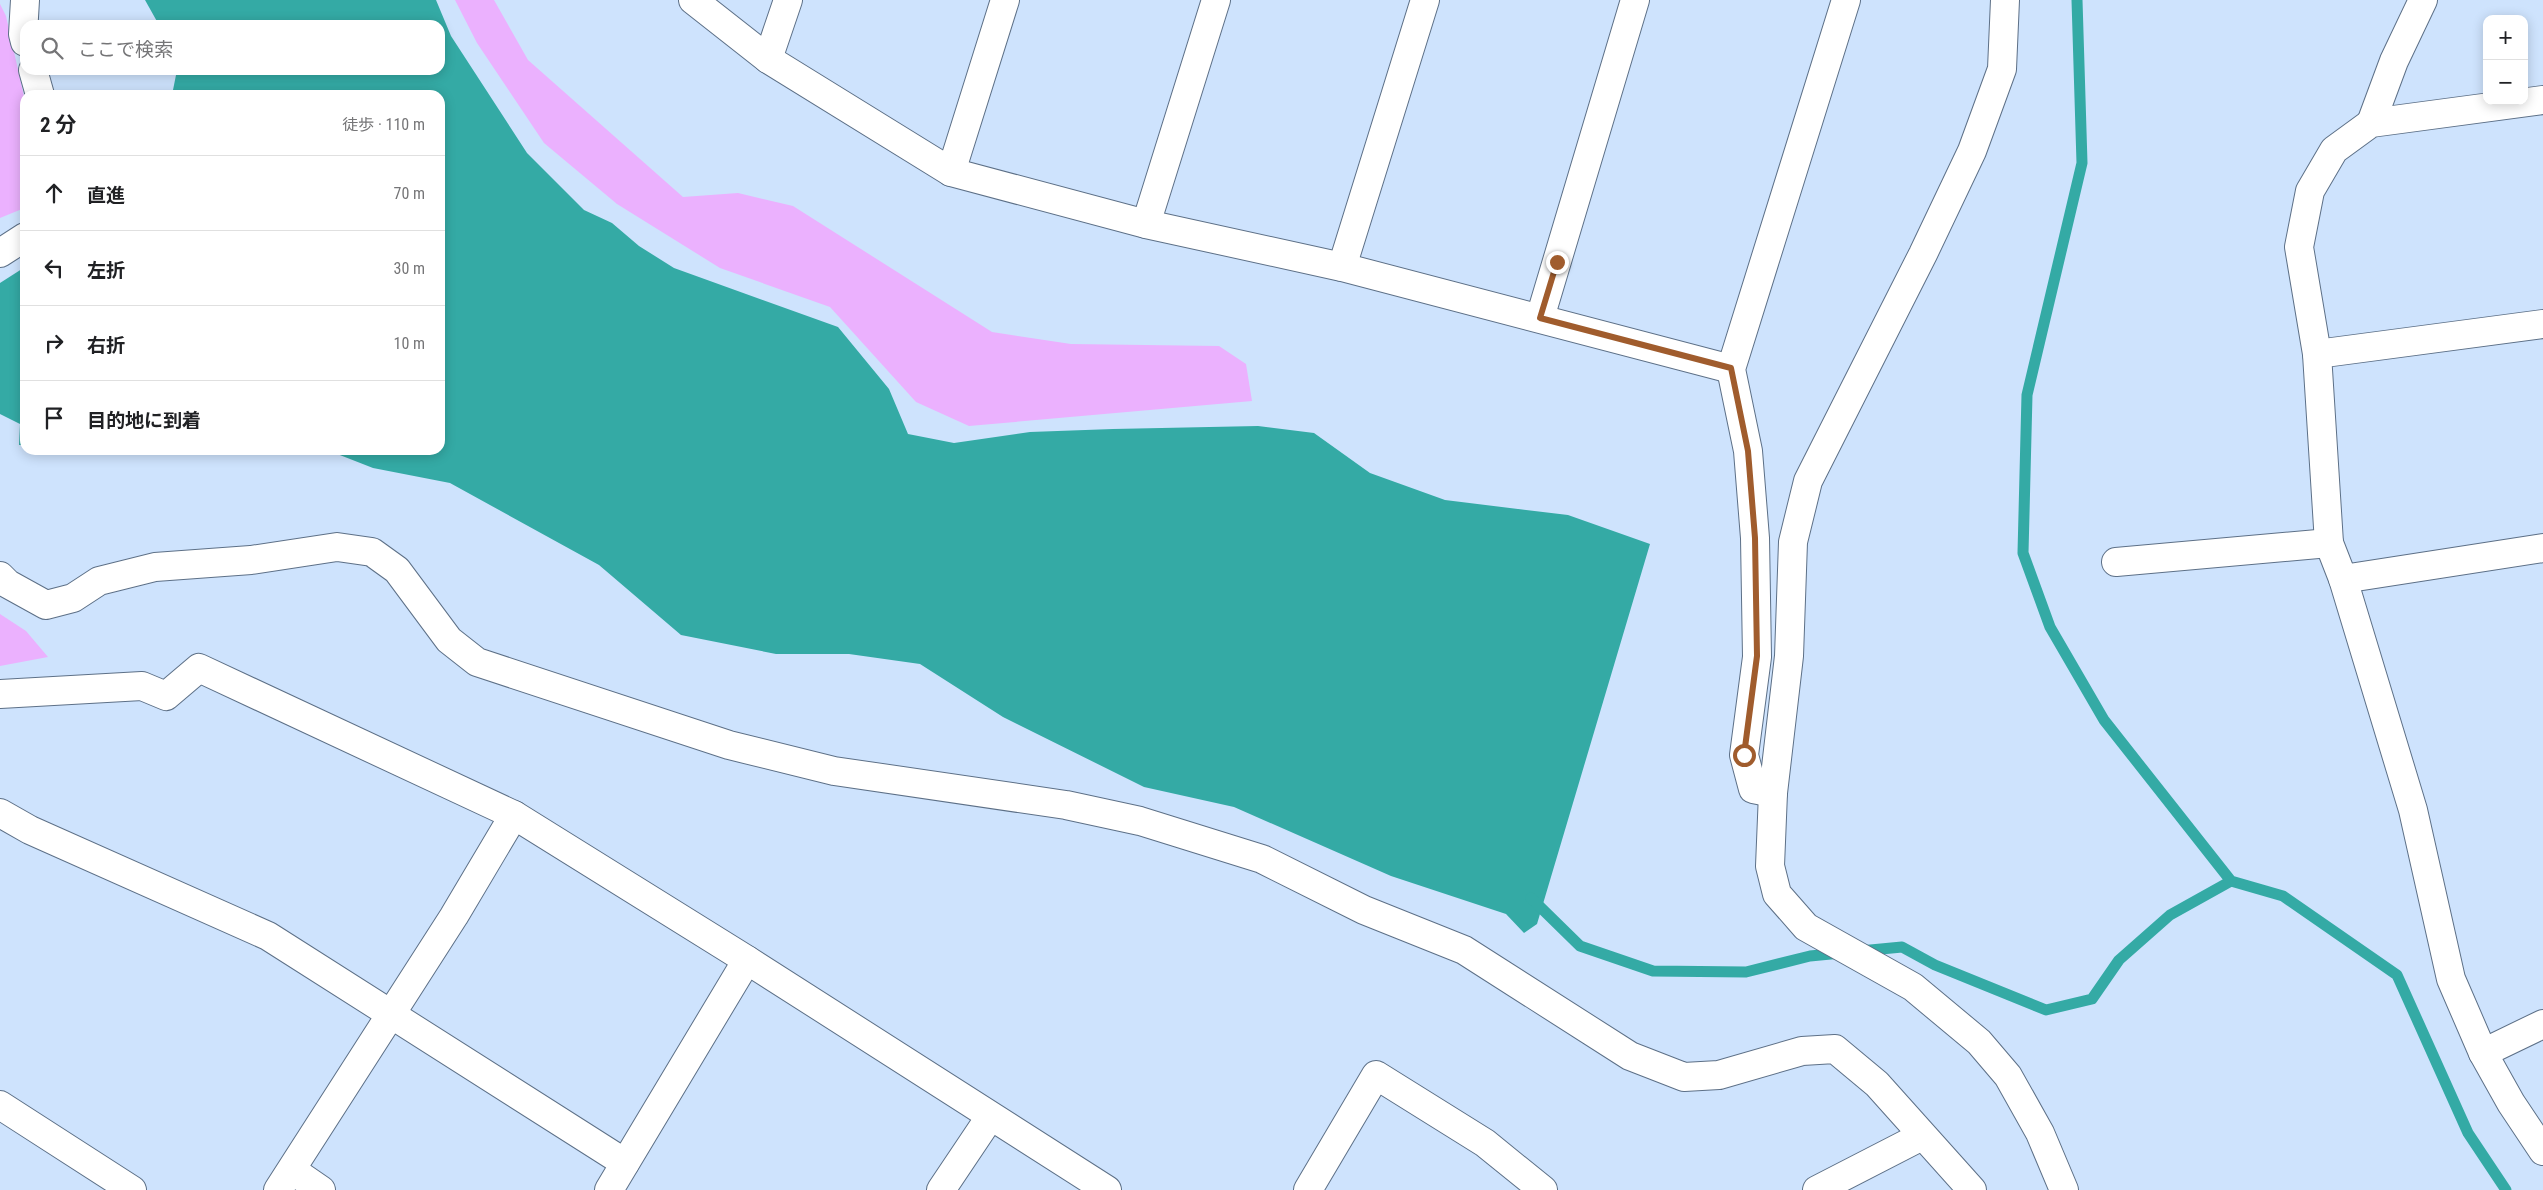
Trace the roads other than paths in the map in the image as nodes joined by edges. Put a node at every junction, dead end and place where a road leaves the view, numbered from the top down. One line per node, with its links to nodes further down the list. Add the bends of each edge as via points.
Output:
1 (24, 0): 11 (street)
2 (693, 0): 12 (street)
3 (788, 0): 12 (street)
4 (1005, 0): 17 (street)
5 (1216, 0): 18 (street)
6 (1425, 0): 21 (street)
7 (1635, 0): 22 (street)
8 (1846, 0): 25 (street)
9 (2005, 0): 32 (street, via 2002,69 1972,151 1808,481 1793,542 1788,656)
10 (2422, 0): 16 (street, via 2394,61)
11 (23, 20)
12 (768, 59): 17 (street)
13 (34, 75): 14 (street)
14 (39, 90)
15 (2543, 100): 16 (street)
16 (2372, 123): 24 (street, via 2334,150 2310,191 2299,247)
17 (951, 172): 18 (street)
18 (1146, 224): 21 (street)
19 (20, 241): 20 (street)
20 (0, 253)
21 (1342, 267): 22 (street)
22 (1540, 318): 25 (street)
23 (2543, 324): 24 (street)
24 (2317, 354): 26 (street)
25 (1731, 368): 32 (street, via 1748,451 1755,538 1757,656 1744,755 1753,789)
26 (2329, 544): 28 (street); 30 (street)
27 (2543, 548): 30 (street)
28 (2116, 562)
29 (0, 576): 41 (street, via 8,584 46,605 74,598 100,581 155,567 251,560 337,547 372,552 397,570 449,640 477,662 729,745 834,771 1094,811 1140,821 1262,859 1364,910 1464,950 1630,1056 1684,1076 1719,1075 1802,1051 1835,1049 1878,1084)
30 (2342, 579): 38 (street, via 2413,810 2451,979)
31 (0, 694): 34 (street, via 142,686 166,696 199,668)
32 (1773, 794): 54 (street, via 1770,866 1777,894 1806,927 1914,986 1979,1042 2008,1076 2040,1133)
33 (0, 813): 36 (street, via 30,830 268,936)
34 (514, 815): 35 (street); 36 (street, via 454,916)
35 (747, 960): 40 (street); 43 (street)
36 (390, 1013): 43 (street); 44 (street)
37 (2543, 1024): 38 (street)
38 (2483, 1052): 42 (street, via 2511,1103)
39 (0, 1106): 45 (street)
40 (990, 1117): 48 (street); 49 (street)
41 (1922, 1136): 52 (street); 53 (street)
42 (2543, 1150)
43 (625, 1163): 47 (street)
44 (285, 1180): 46 (street)
45 (132, 1190)
46 (321, 1190)
47 (609, 1190)
48 (941, 1190)
49 (1107, 1190)
50 (1308, 1190): 51 (street, via 1376,1075 1485,1142)
51 (1543, 1190)
52 (1816, 1190)
53 (1972, 1190)
54 (2064, 1190)

